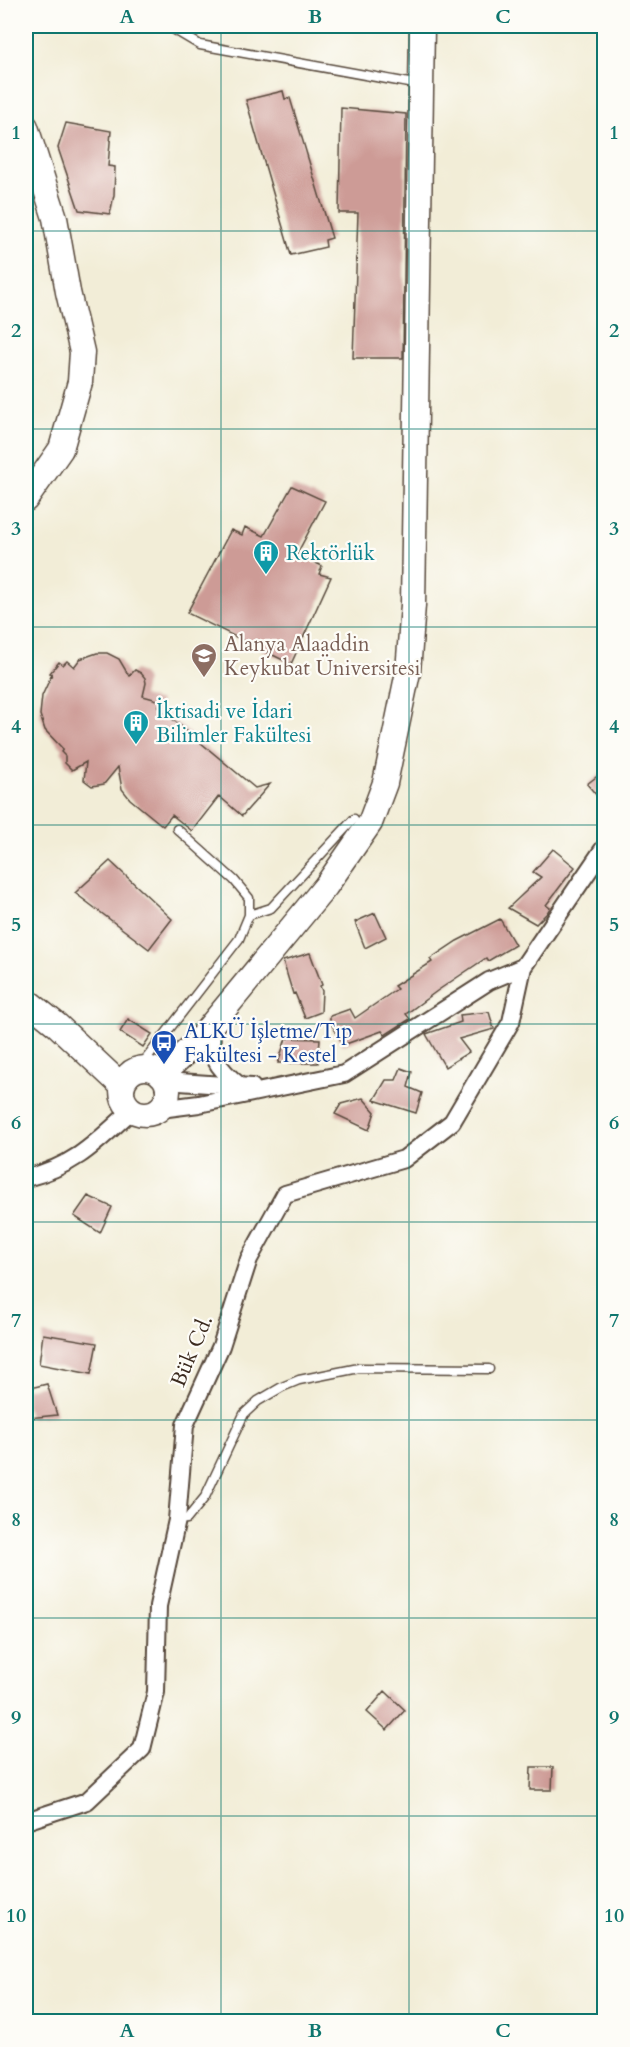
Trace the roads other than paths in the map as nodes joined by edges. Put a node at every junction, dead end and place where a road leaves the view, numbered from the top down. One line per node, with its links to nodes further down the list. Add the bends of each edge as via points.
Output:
1 (168, 26): 3 (lane, via 200,45)
2 (422, 26): 3 (street)
3 (421, 85): 12 (street, via 413,605 408,672 385,783 370,823 326,886)
4 (26, 127): 5 (street, via 56,218 82,352 80,382 61,449)
5 (26, 500)
6 (354, 819): 9 (lane, via 271,908)
7 (177, 829): 9 (lane, via 234,880 249,898)
8 (604, 848): 10 (street)
9 (249, 915): 13 (lane, via 239,939 146,1059)
10 (523, 968): 15 (street, via 489,981 344,1074); 20 (street, Bük Cd., via 511,1022 452,1122 404,1159 285,1194 249,1259 221,1346 185,1425)
11 (26, 1000): 13 (street, via 57,1025)
12 (214, 1023): 13 (street, via 181,1059); 14 (street, via 214,1059 222,1072)
13 (147, 1075): 14 (street); 16 (street, via 168,1096); 17 (street, via 123,1100)
14 (240, 1086): 15 (street)
15 (277, 1088): 16 (street)
16 (160, 1109): 17 (street, via 146,1114)
17 (132, 1110): 18 (street, via 87,1151 51,1172)
18 (26, 1178)
19 (489, 1369): 20 (lane, via 359,1368 282,1387 244,1414 205,1497 187,1519)
20 (177, 1520): 21 (street, Bük Cd., via 158,1606 156,1692 142,1749 87,1801)
21 (26, 1821)

